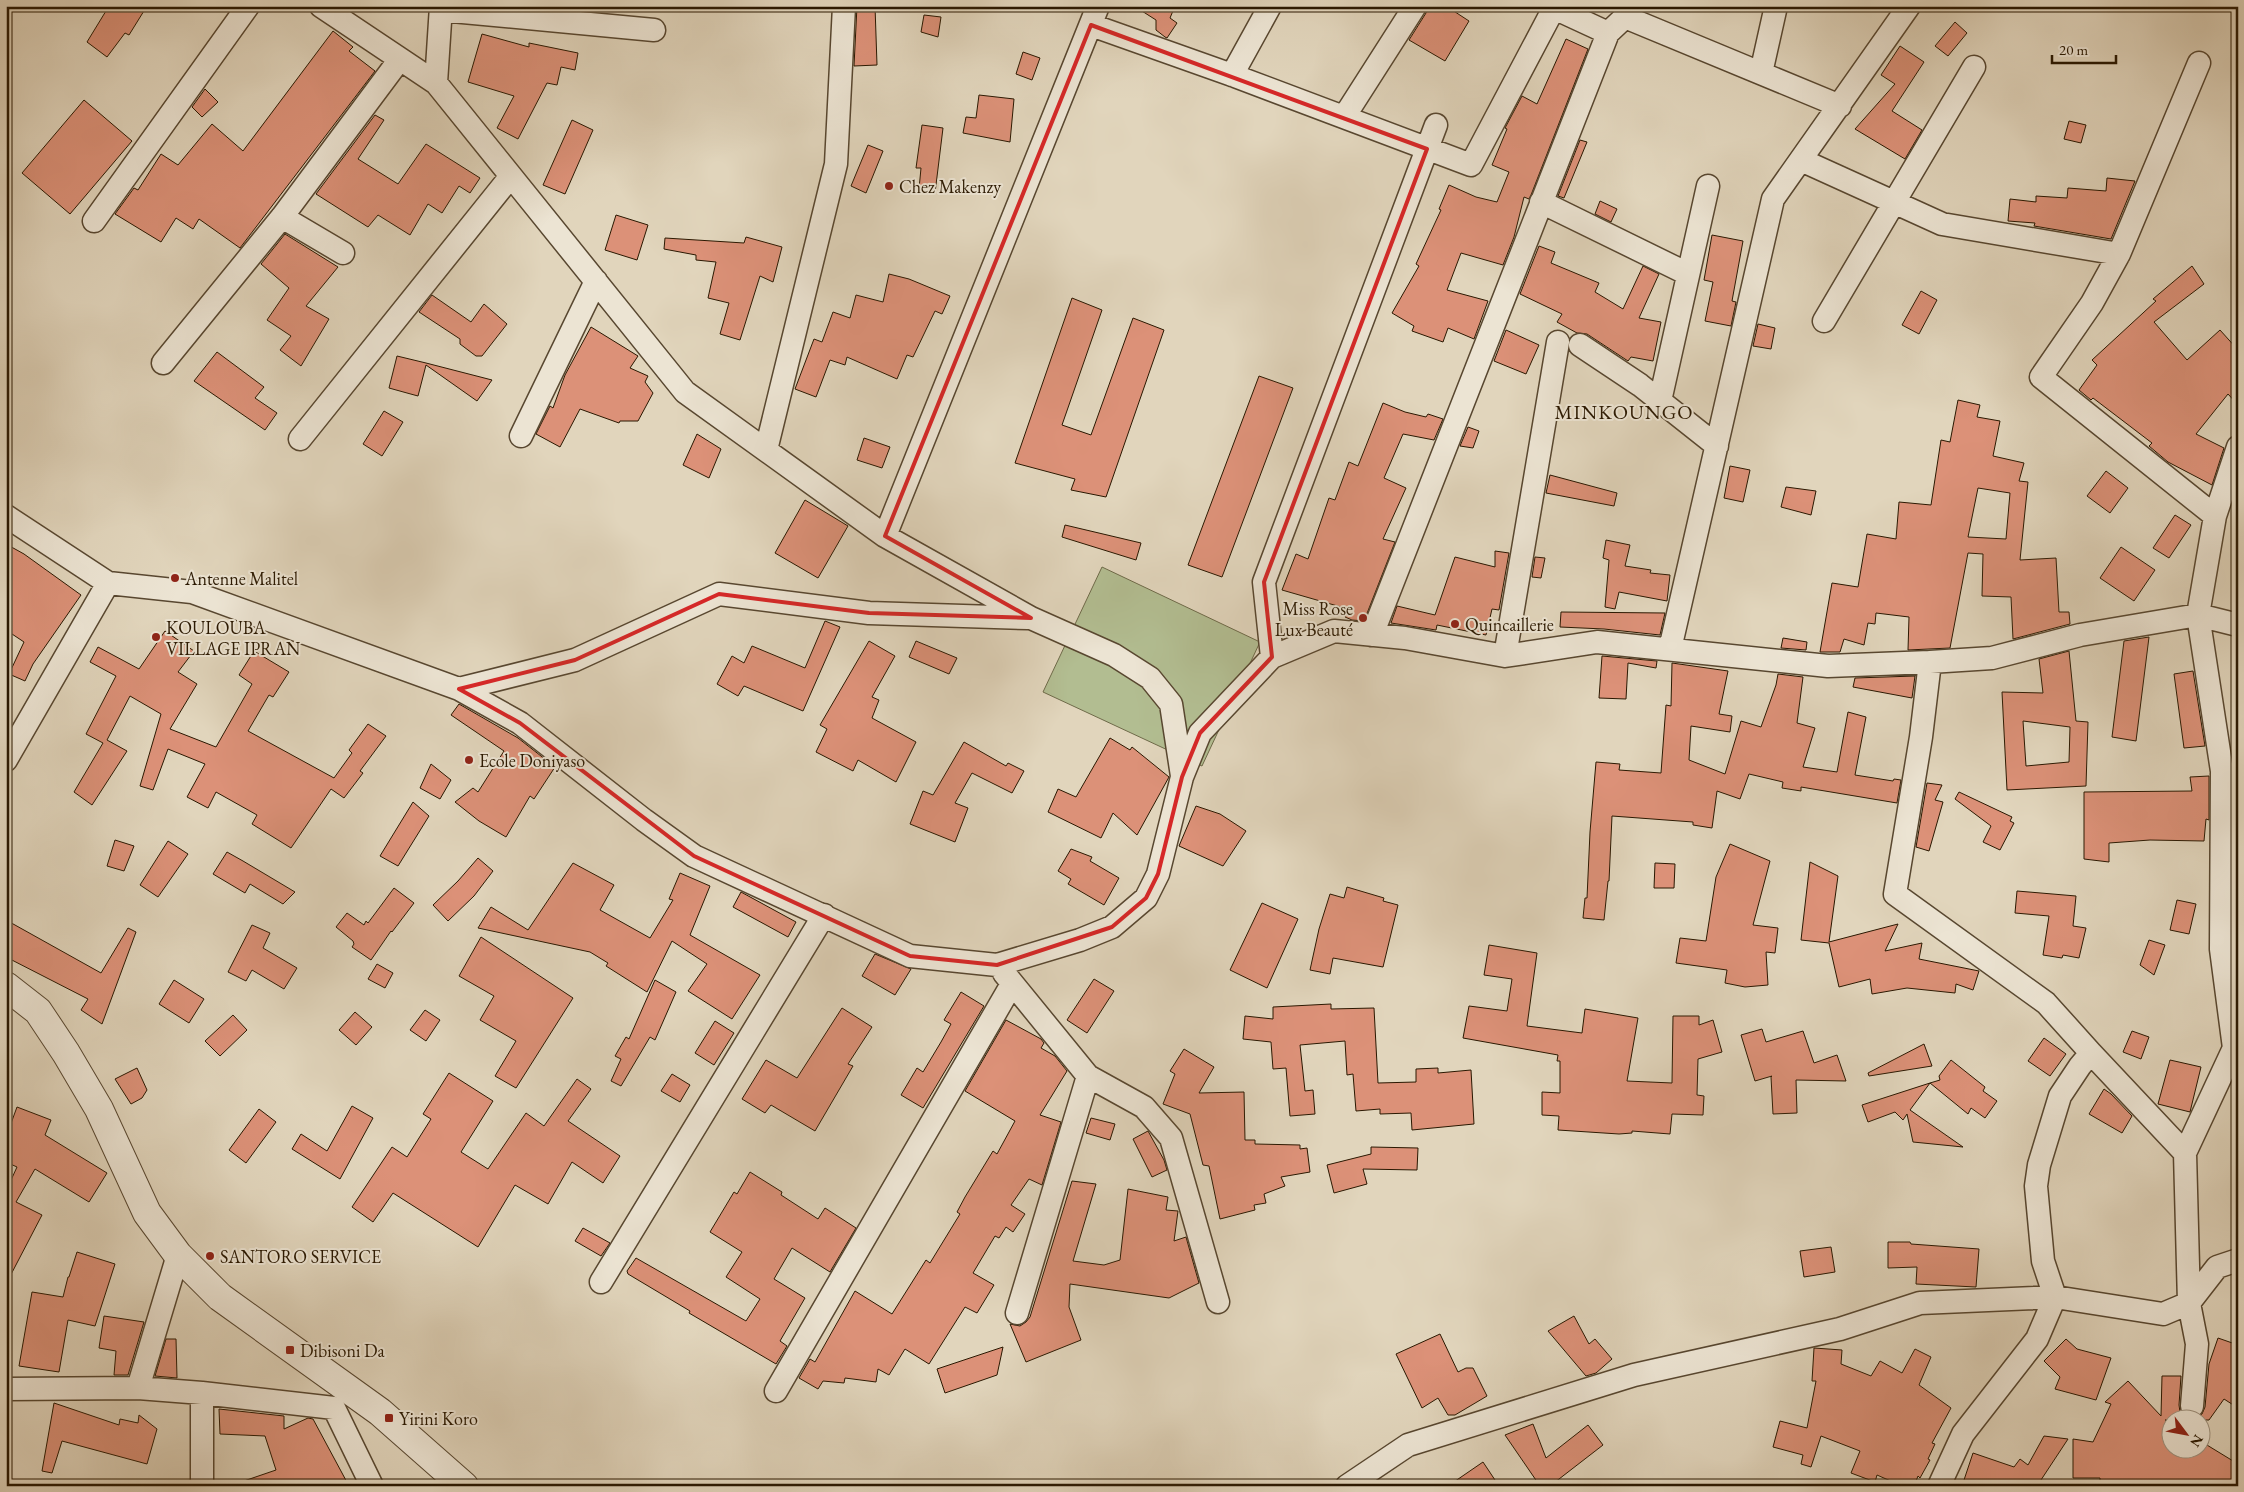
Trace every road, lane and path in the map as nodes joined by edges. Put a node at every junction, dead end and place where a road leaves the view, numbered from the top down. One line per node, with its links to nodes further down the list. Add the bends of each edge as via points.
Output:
1 (248, 6): 30 (street)
2 (321, 6): 14 (street)
3 (844, 6): 44 (street, via 836,164)
4 (1270, 6): 18 (street)
5 (1415, 6): 21 (street)
6 (1776, 6): 17 (street)
7 (1909, 6): 20 (street)
8 (1555, 7): 13 (street); 23 (street, via 1471,165)
9 (441, 8): 12 (street); 19 (street)
10 (1627, 11): 13 (street); 17 (street)
11 (1095, 16): 18 (street); 47 (street)
12 (654, 30)
13 (1608, 33): 27 (street)
14 (400, 59): 19 (street); 29 (street)
15 (2198, 63): 32 (street)
16 (1974, 67): 28 (street)
17 (1761, 73): 20 (street)
18 (1232, 75): 21 (street)
19 (436, 84): 25 (street)
20 (1840, 106): 24 (street)
21 (1344, 118): 23 (street)
22 (1436, 125): 23 (street)
23 (1427, 149): 55 (street, via 1264,582)
24 (1802, 160): 28 (street); 42 (street, via 1774,199)
25 (511, 176): 34 (street); 41 (street)
26 (1708, 186): 33 (street)
27 (1542, 202): 33 (street); 52 (street)
28 (1894, 203): 32 (street, via 1942,224); 35 (street)
29 (282, 217): 31 (street); 38 (street)
30 (94, 221)
31 (343, 253)
32 (2119, 254): 46 (street, via 2092,303 2041,377)
33 (1688, 274): 39 (street)
34 (596, 281): 40 (street); 44 (street, via 684,392)
35 (1824, 321)
36 (1558, 342): 54 (street)
37 (1580, 345): 39 (street)
38 (163, 363)
39 (1660, 400): 42 (street)
40 (521, 436)
41 (300, 439)
42 (1717, 446): 53 (street)
43 (2238, 447): 46 (street)
44 (766, 450): 47 (street)
45 (6, 516): 48 (street)
46 (2215, 516): 49 (street)
47 (885, 536): 50 (street)
48 (108, 583): 57 (street, via 192,592); 58 (street)
49 (2198, 615): 51 (street); 56 (street, via 2080,635 1992,658); 64 (street, via 2222,771 2221,949)
50 (1031, 618): 57 (street, via 869,613 718,594 575,660); 59 (street, via 1114,655 1150,678 1171,704)
51 (2238, 625)
52 (1372, 635): 54 (street); 55 (street, via 1334,631)
53 (1670, 649): 54 (street, via 1597,642); 56 (street, via 1828,666)
54 (1505, 656)
55 (1272, 657): 59 (street, via 1200,733)
56 (1930, 662): 65 (street, via 1895,894 2046,1003)
57 (459, 689): 60 (street, via 520,723 694,856)
58 (6, 760)
59 (1182, 777): 61 (street, via 1158,874 1146,898 1112,927)
60 (824, 915): 61 (street, via 910,956); 70 (street)
61 (997, 965): 62 (street)
62 (1012, 984): 66 (street); 77 (street)
63 (7, 989): 68 (street, via 38,1012 66,1053 99,1109 147,1212)
64 (2236, 1048): 67 (street)
65 (2090, 1053): 67 (street); 71 (street, via 2060,1096 2039,1165 2036,1186 2043,1261)
66 (1088, 1076): 72 (street, via 1144,1107 1171,1138); 74 (street)
67 (2185, 1153): 73 (street)
68 (178, 1255): 75 (street); 82 (street, via 220,1297 380,1412)
69 (2238, 1260): 73 (street, via 2217,1267)
70 (601, 1282)
71 (2056, 1297): 73 (street, via 2163,1314); 83 (street, via 1920,1303 1840,1329 1634,1375 1408,1445); 84 (street, via 2037,1339 1963,1434)
72 (1218, 1302)
73 (2189, 1303): 79 (street, via 2197,1344)
74 (1017, 1313)
75 (138, 1388): 76 (street); 78 (street)
76 (6, 1389)
77 (776, 1391)
78 (202, 1393): 80 (street); 81 (street, via 334,1408)
79 (2192, 1406)
80 (202, 1486)
81 (372, 1486)
82 (464, 1486)
83 (1347, 1486)
84 (1939, 1486)

